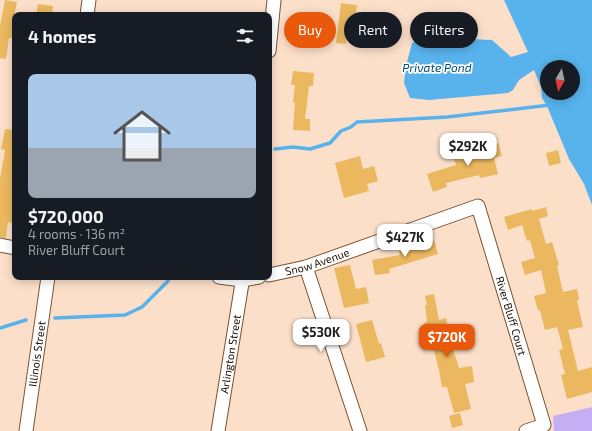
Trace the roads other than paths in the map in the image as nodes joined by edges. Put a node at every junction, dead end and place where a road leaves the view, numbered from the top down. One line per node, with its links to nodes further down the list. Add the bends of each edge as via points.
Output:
1 (89, 0): 3 (street)
2 (274, 0): 4 (street)
3 (87, 12)
4 (272, 20)
5 (478, 206): 8 (street, Snow Avenue); 15 (street, River Bluff Court, via 544,425)
6 (0, 245): 7 (street)
7 (12, 247)
8 (306, 267): 9 (street, Snow Avenue); 14 (street)
9 (272, 274)
10 (48, 280): 12 (street, Illinois Street)
11 (242, 280): 13 (street, Arlington Street)
12 (26, 431)
13 (218, 431)
14 (360, 431)
15 (526, 431)

